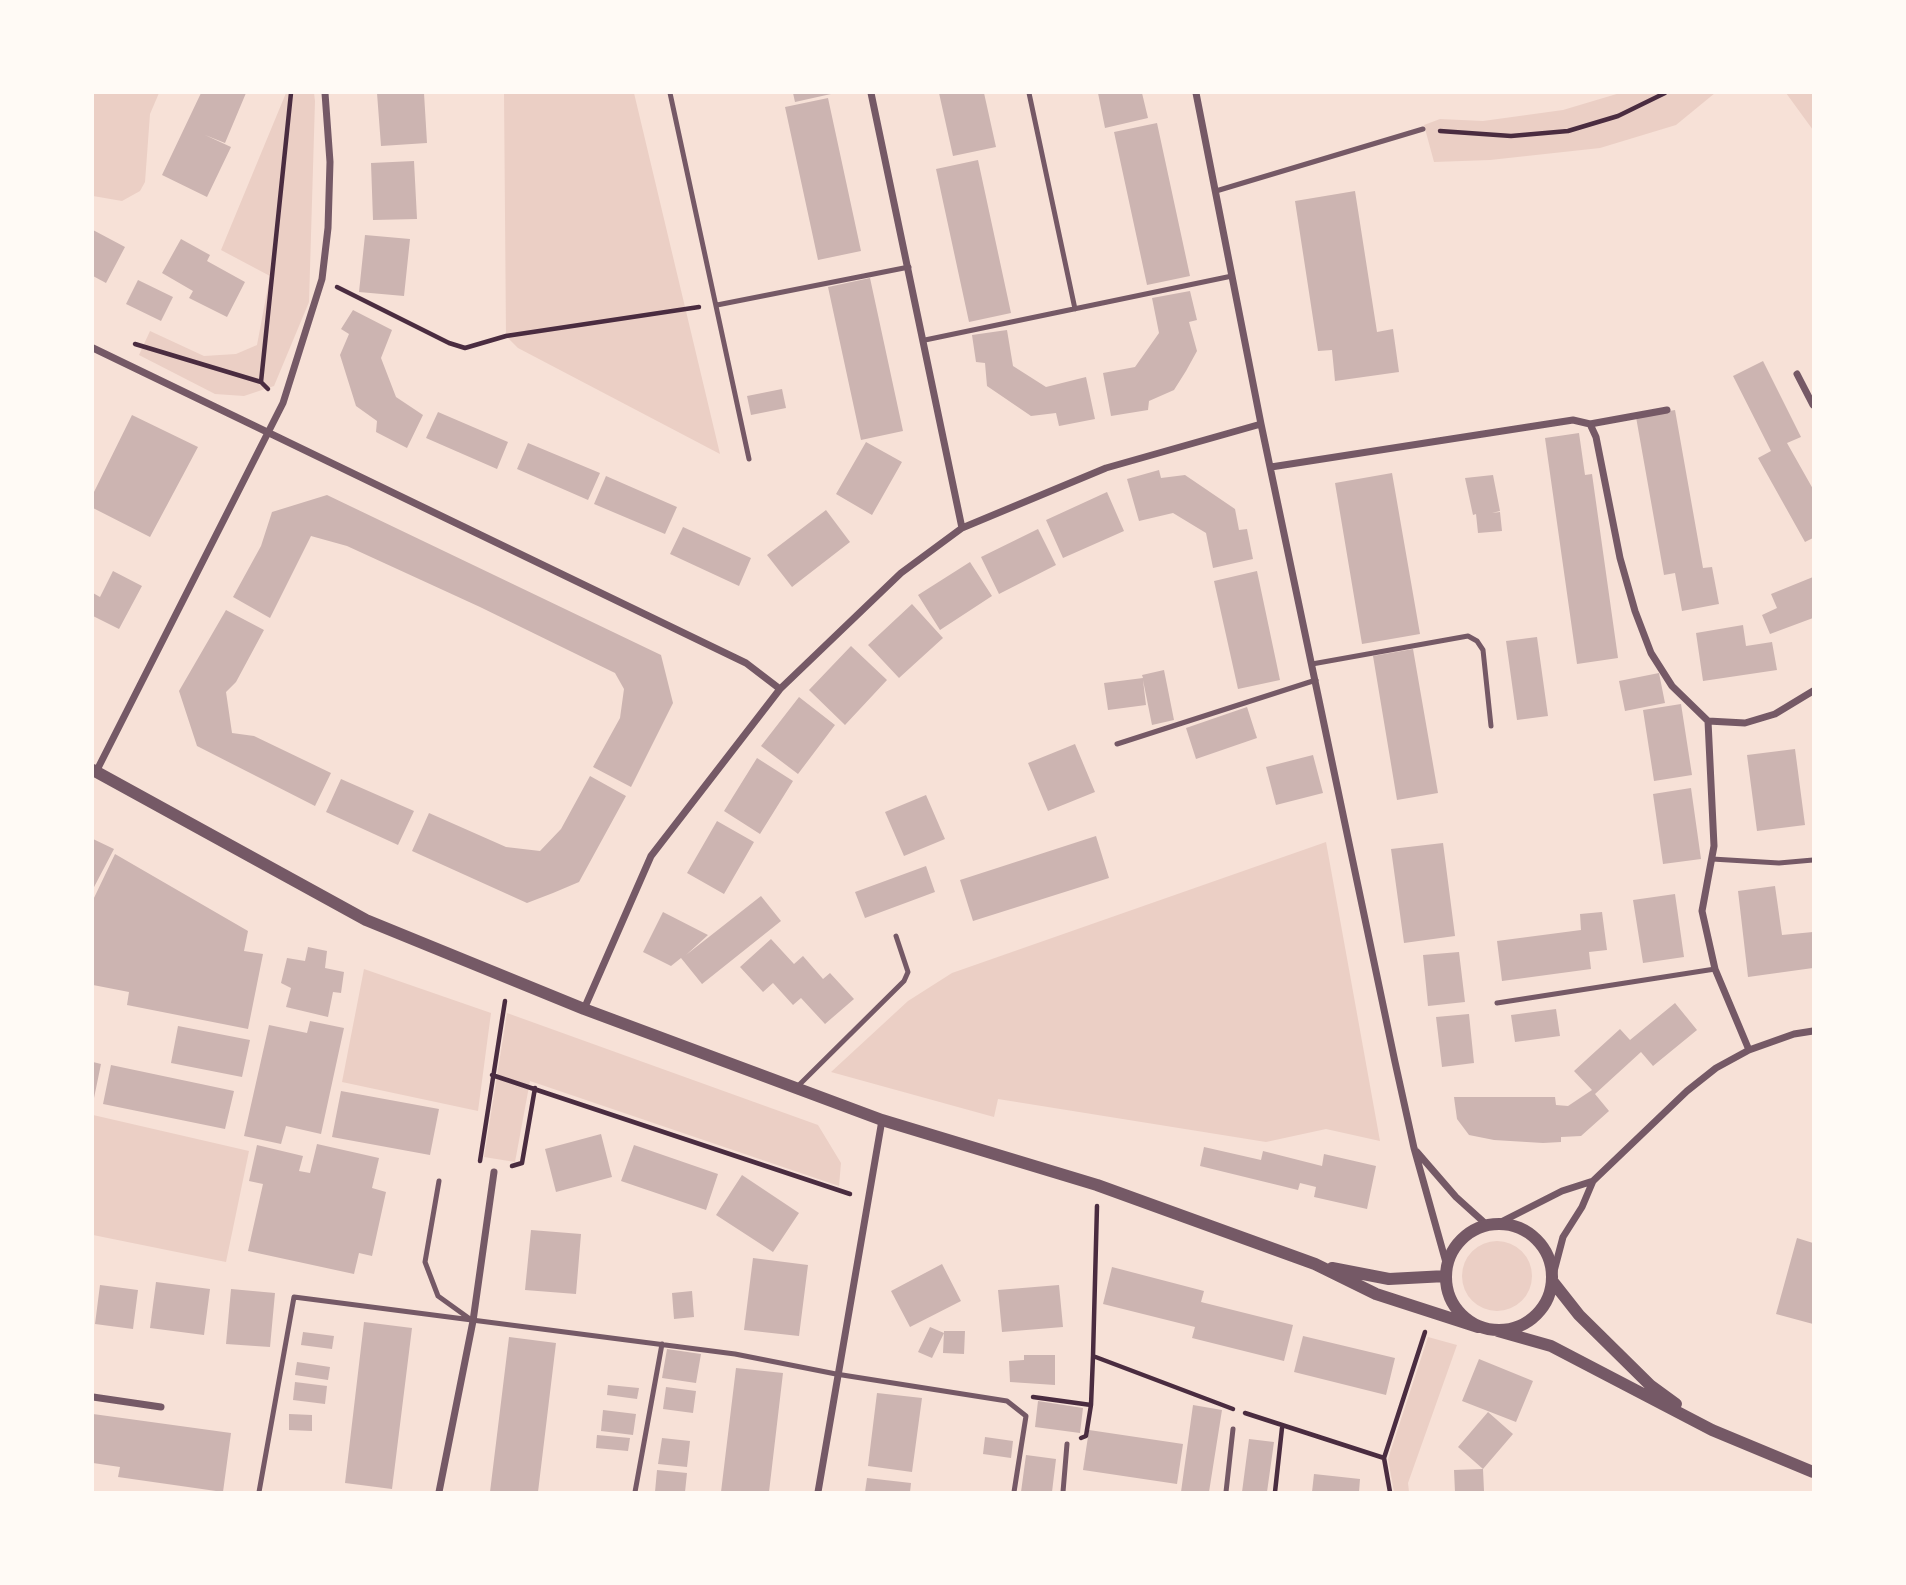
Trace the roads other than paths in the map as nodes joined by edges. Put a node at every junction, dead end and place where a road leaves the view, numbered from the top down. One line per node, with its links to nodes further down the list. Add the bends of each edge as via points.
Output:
1 (325, 93): 19 (street, via 330,175 322,279)
2 (670, 93): 10 (lane)
3 (871, 93): 8 (street)
4 (1029, 93): 11 (lane)
5 (1196, 93): 7 (street)
6 (1423, 129): 7 (lane)
7 (1216, 191): 9 (street)
8 (909, 267): 10 (lane); 12 (street)
9 (1232, 275): 11 (lane); 17 (street)
10 (717, 305): 20 (lane)
11 (1075, 309): 12 (lane)
12 (925, 340): 22 (street)
13 (93, 348): 19 (street)
14 (1797, 374): 15 (street)
15 (1813, 405)
16 (1667, 410): 18 (street)
17 (1261, 424): 21 (street); 22 (street, via 1105,468)
18 (1590, 424): 21 (street, via 1573,421); 27 (street, via 1620,558 1651,653 1672,686)
19 (270, 434): 25 (street, via 746,663); 30 (street)
20 (749, 459)
21 (1270, 467): 23 (street)
22 (962, 528): 25 (street, via 901,573)
23 (1312, 664): 24 (street); 28 (lane, via 1468,636 1483,650)
24 (1316, 680): 29 (lane); 41 (street)
25 (780, 689): 36 (street, via 651,856)
26 (1813, 691): 27 (street, via 1775,714 1745,723)
27 (1708, 721): 31 (street)
28 (1491, 726)
29 (1116, 744)
30 (94, 771): 36 (street, via 366,920)
31 (1712, 859): 32 (lane); 34 (street, via 1702,911)
32 (1813, 860)
33 (896, 936): 39 (lane, via 908,972 904,981)
34 (1715, 970): 35 (lane); 38 (street)
35 (1497, 1003)
36 (584, 1009): 39 (street)
37 (1813, 1031): 38 (street)
38 (1749, 1050): 44 (street, via 1687,1091)
39 (797, 1087): 40 (street)
40 (882, 1120): 46 (street, via 1097,1185); 53 (street)
41 (1414, 1148): 45 (street, via 1456,1197); 47 (street)
42 (494, 1172): 49 (street)
43 (439, 1181): 49 (lane, via 425,1262 438,1296)
44 (1593, 1181): 45 (street); 48 (street, via 1563,1237)
45 (1492, 1225): 47 (street, via 1461,1240); 48 (street, via 1514,1226 1529,1233 1550,1259)
46 (1315, 1264): 47 (street, via 1389,1279); 50 (street, via 1376,1294)
47 (1446, 1271): 50 (street, via 1454,1306)
48 (1553, 1278): 51 (street, via 1541,1311 1529,1322); 57 (street, via 1579,1314 1650,1385)
49 (472, 1321): 52 (lane); 60 (lane, via 294,1297); 61 (street)
50 (1478, 1327): 51 (street)
51 (1498, 1331): 57 (street, via 1551,1346)
52 (662, 1344): 53 (lane); 62 (lane)
53 (836, 1374): 63 (street); 64 (lane, via 1007,1401 1026,1416)
54 (93, 1398): 55 (street)
55 (161, 1407)
56 (1233, 1429): 66 (lane)
57 (1712, 1430): 59 (street)
58 (1067, 1444): 65 (lane)
59 (1813, 1472)
60 (260, 1492)
61 (439, 1492)
62 (635, 1492)
63 (818, 1492)
64 (1014, 1492)
65 (1063, 1492)
66 (1226, 1492)

